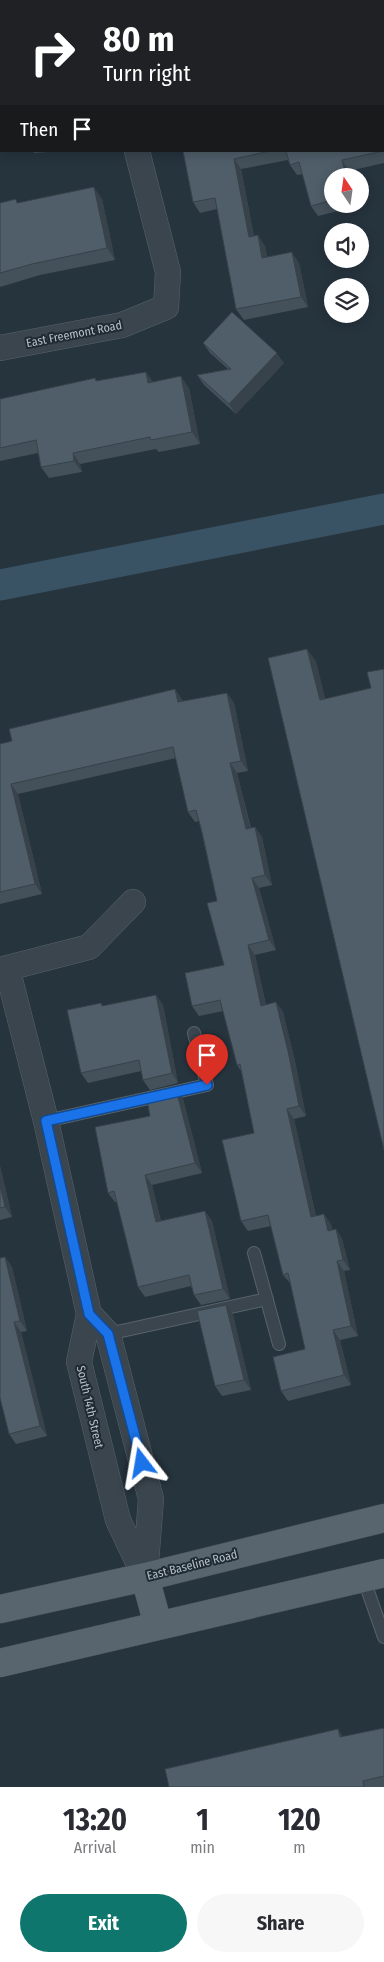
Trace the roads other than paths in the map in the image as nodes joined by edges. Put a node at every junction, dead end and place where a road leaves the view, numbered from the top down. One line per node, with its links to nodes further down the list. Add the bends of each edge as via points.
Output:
1 (137, 152): 2 (street, East Freemont Road, via 168,272 166,307 122,325)
2 (0, 348)
3 (133, 902): 4 (street, via 89,947)
4 (4, 969): 6 (street, South 14th Street)
5 (194, 1033): 6 (lane, via 207,1085)
6 (46, 1121): 9 (street, South 14th Street)
7 (254, 1253): 8 (lane)
8 (267, 1299): 10 (lane); 11 (lane)
9 (89, 1314): 10 (street); 13 (street, South 14th Street, via 79,1362)
10 (108, 1334): 12 (street)
11 (279, 1344)
12 (129, 1410): 13 (street); 16 (street, via 152,1504)
13 (92, 1419): 16 (street, South 14th Street, via 118,1520)
14 (384, 1518): 16 (main road, East Baseline Road)
15 (374, 1575): 18 (main road); 19 (lane)
16 (145, 1577): 17 (main road, East Baseline Road); 18 (main road)
17 (0, 1610)
18 (158, 1626): 20 (main road)
19 (384, 1637)
20 (0, 1663)

